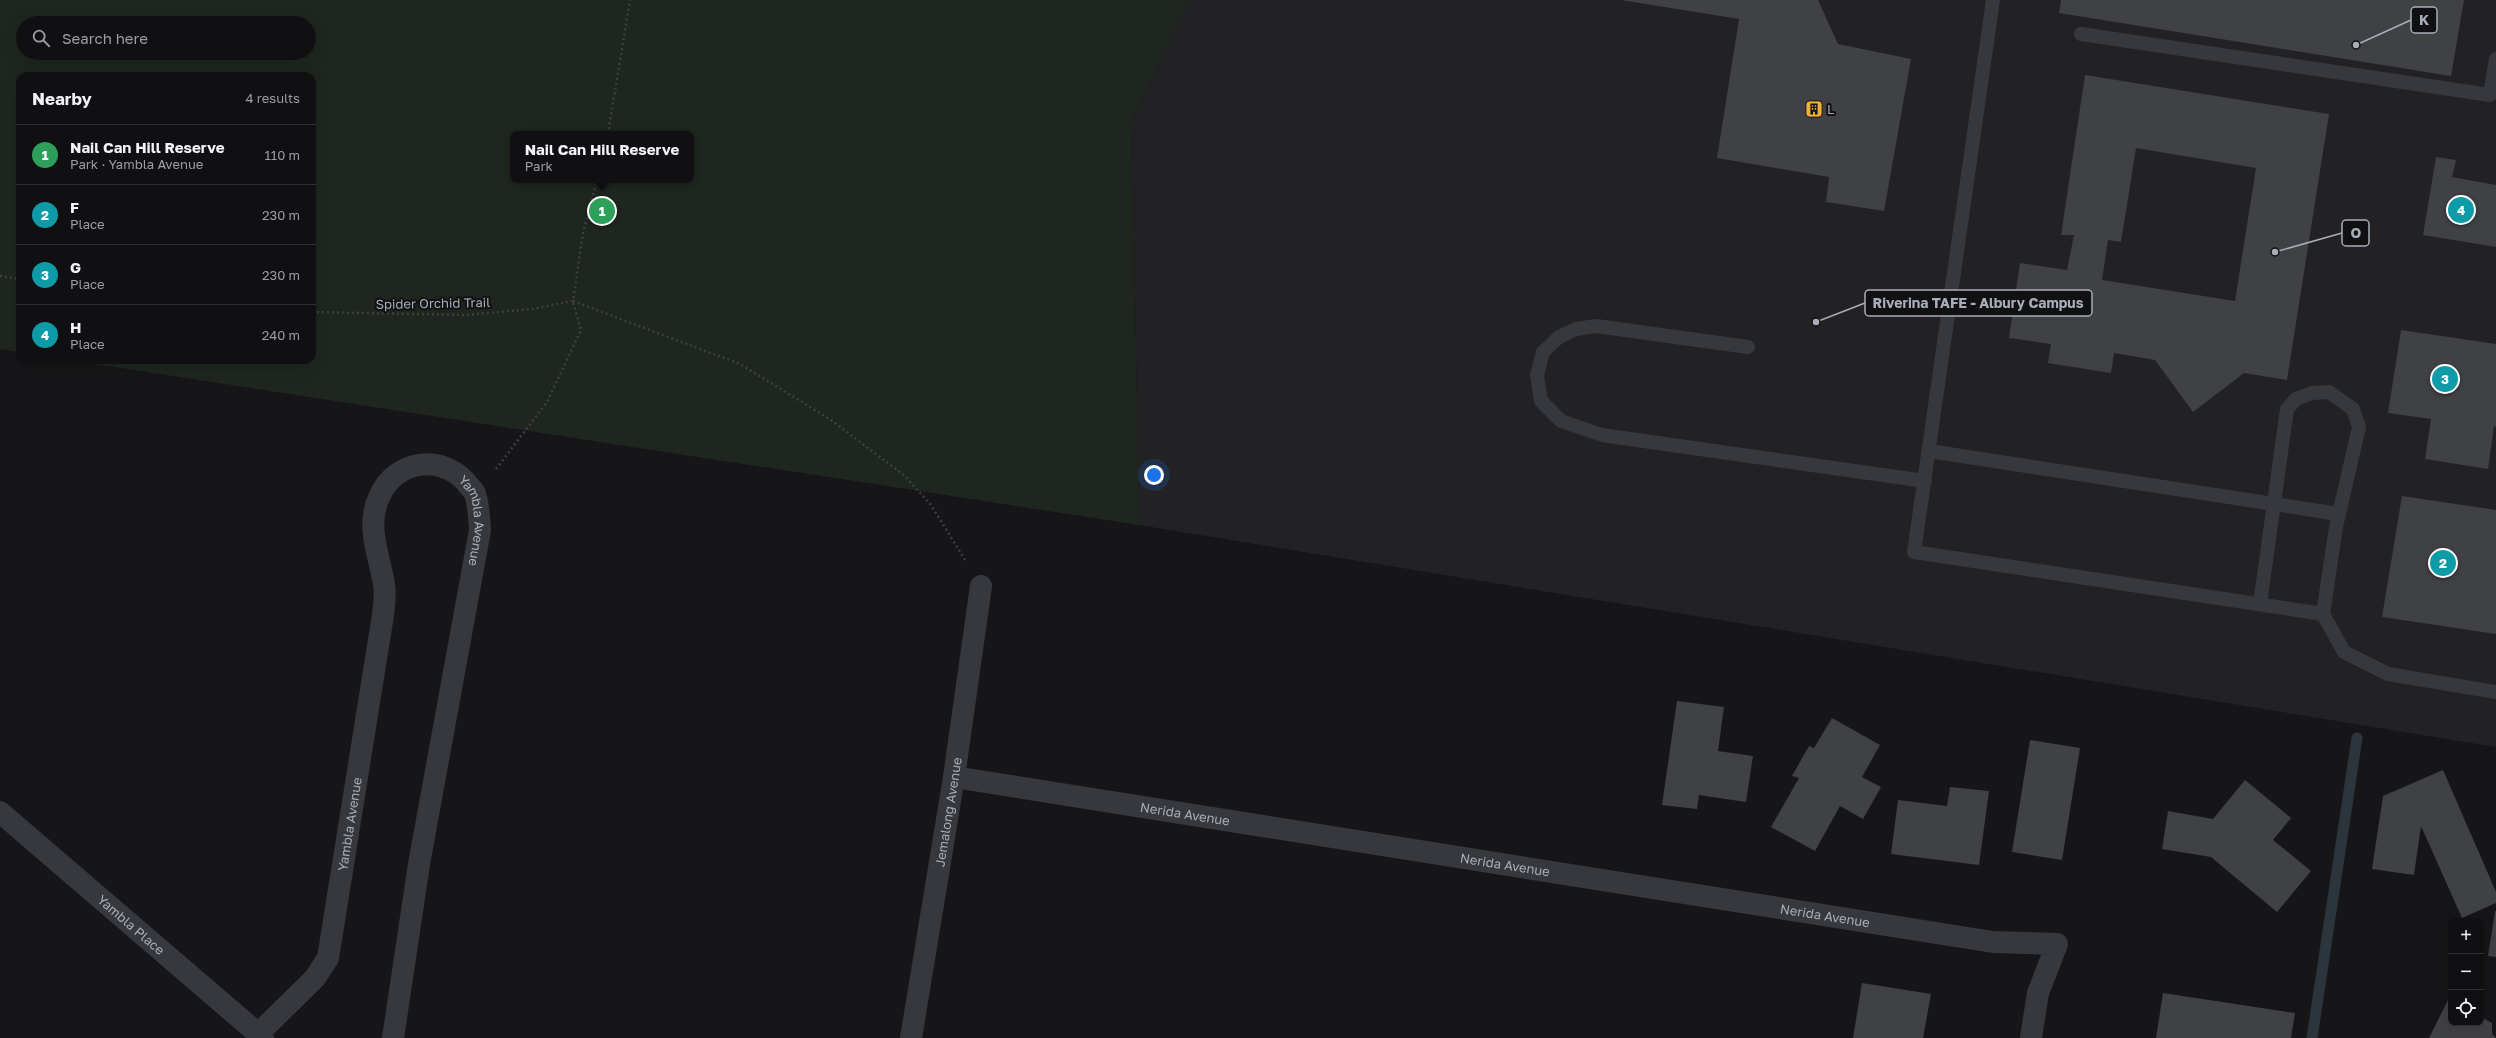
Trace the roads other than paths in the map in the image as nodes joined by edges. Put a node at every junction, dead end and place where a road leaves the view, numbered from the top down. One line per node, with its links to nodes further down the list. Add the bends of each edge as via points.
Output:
1 (1993, 0): 6 (lane)
2 (2081, 34): 4 (lane)
3 (2496, 59): 4 (lane)
4 (2493, 95)
5 (1748, 347): 7 (lane, via 1596,326 1576,329 1559,337 1543,352 1537,375 1541,401 1561,421 1602,435)
6 (1929, 451): 7 (lane); 8 (lane)
7 (1925, 481): 11 (lane, via 1914,552)
8 (2273, 505): 9 (lane); 9 (lane, via 2287,409 2296,399 2312,393 2329,392 2354,409 2359,427); 11 (lane)
9 (2339, 514): 12 (lane)
10 (981, 586): 14 (street, Jemalong Avenue)
11 (2260, 604): 12 (lane)
12 (2323, 614): 13 (lane, via 2344,652 2388,674)
13 (2496, 692)
14 (954, 777): 18 (street, Jemalong Avenue); 19 (street, Nerida Avenue, via 1993,942 2057,944 2038,993)
15 (0, 812): 16 (street, Yambla Place)
16 (261, 1035): 17 (street, Yambla Avenue, via 315,978 328,958 383,615 385,586 374,546 372,524 380,495 390,480 403,469 419,464 433,464 460,476 475,493 480,530 419,864)
17 (394, 1038)
18 (911, 1038)
19 (2031, 1038)

